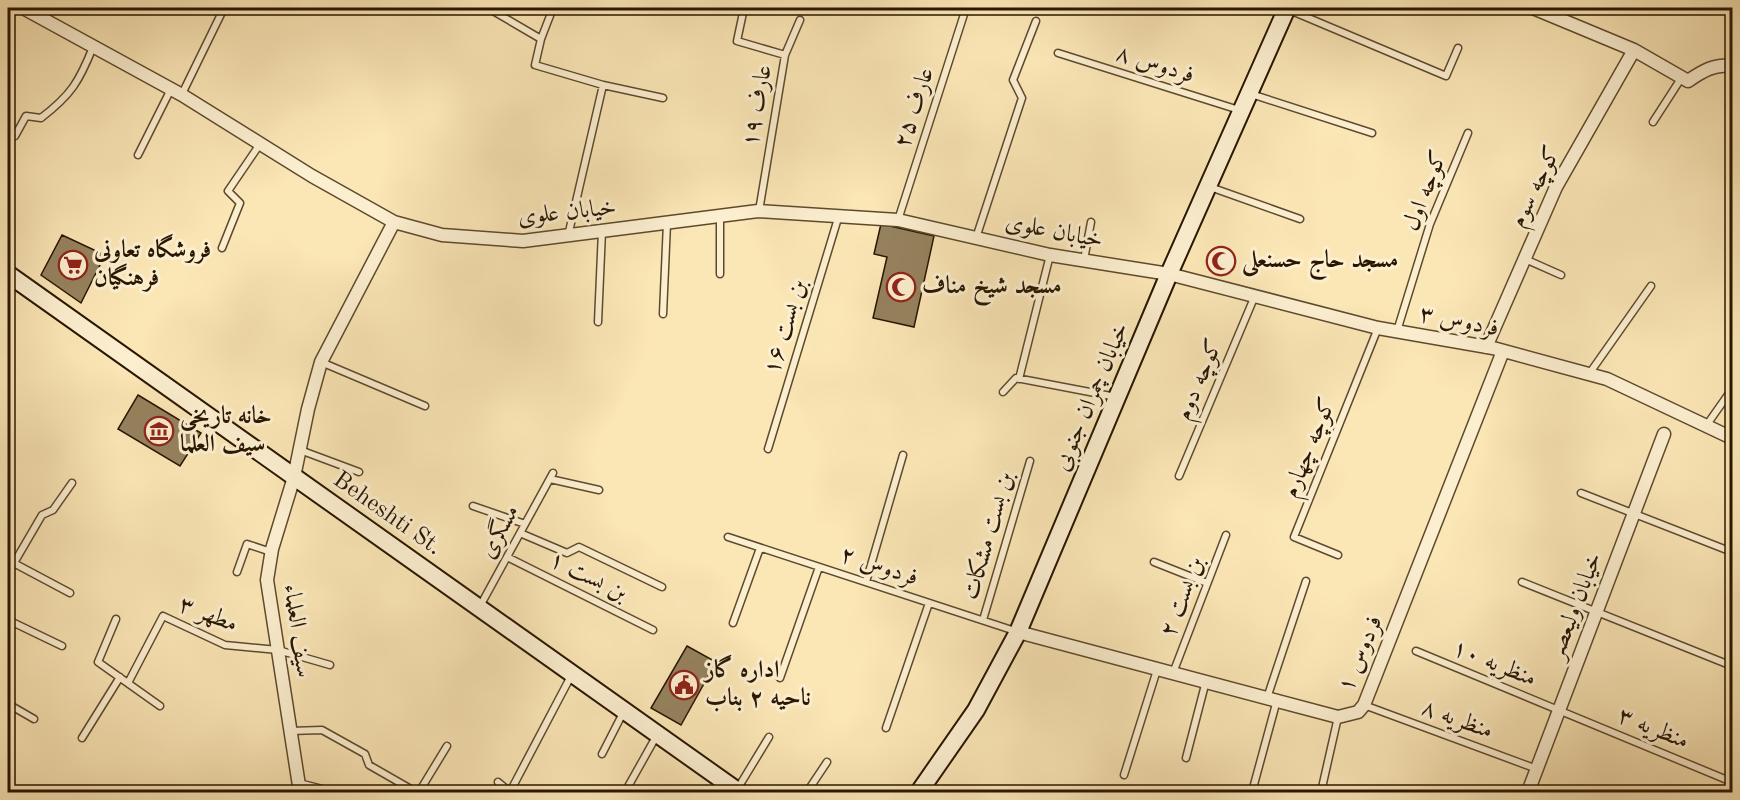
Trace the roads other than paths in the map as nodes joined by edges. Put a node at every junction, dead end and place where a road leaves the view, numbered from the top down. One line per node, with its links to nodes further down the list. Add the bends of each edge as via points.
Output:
1 (23, 8): 13 (street, خیابان علوی)
2 (224, 8): 21 (lane)
3 (488, 8): 12 (lane)
4 (553, 8): 12 (lane)
5 (744, 8): 17 (lane, عارف ۱۹, via 737,41)
6 (966, 8): 36 (lane, عارف ۲۵)
7 (1287, 8): 14 (lane, via 1446,76); 22 (main road, خیابان چمران جنوبی)
8 (1533, 8): 9 (street)
9 (1550, 11): 15 (street)
10 (800, 20): 17 (lane)
11 (1036, 21): 42 (lane, via 1013,80 1022,98)
12 (541, 39): 20 (lane, via 535,65)
13 (93, 47): 21 (street, خیابان علوی); 28 (lane, via 81,77 64,101 40,118 26,116)
14 (1458, 48)
15 (1634, 50): 19 (street); 45 (street, کوچه سوم, via 1556,188)
16 (1058, 54): 24 (lane, فردوس ۸)
17 (785, 55): 32 (lane, عارف ۱۹)
18 (1732, 67): 19 (street, via 1725,64 1709,69 1688,81)
19 (1682, 77): 25 (lane)
20 (603, 85): 23 (lane); 41 (lane)
21 (176, 92): 29 (street, خیابان علوی); 30 (lane)
22 (1250, 94): 24 (main road, خیابان چمران جنوبی); 26 (lane)
23 (663, 98)
24 (1242, 111): 31 (main road, خیابان چمران جنوبی)
25 (1653, 122)
26 (1372, 133)
27 (1468, 133): 56 (lane, کوچه اول, via 1430,224)
28 (15, 136)
29 (260, 144): 37 (street, خیابان علوی); 43 (lane, via 228,191 240,203)
30 (138, 154)
31 (1208, 187): 35 (lane); 49 (main road, خیابان چمران جنوبی)
32 (759, 211): 33 (street, خیابان علوی); 34 (street, خیابان علوی)
33 (839, 215): 36 (street, خیابان علوی); 69 (lane, بن بست ۱۶)
34 (720, 217): 39 (street, خیابان علوی); 48 (lane)
35 (1300, 219)
36 (898, 220): 42 (street, خیابان علوی)
37 (393, 222): 41 (street, خیابان علوی, via 442,235 486,240); 59 (street, سیف العلماء)
38 (1091, 222): 46 (lane)
39 (667, 223): 40 (street, خیابان علوی); 53 (lane)
40 (602, 230): 41 (street, خیابان علوی); 54 (lane)
41 (568, 237)
42 (976, 238): 44 (street, خیابان علوی)
43 (222, 248)
44 (1050, 255): 46 (street, خیابان علوی); 61 (lane)
45 (1525, 259): 50 (lane); 57 (street, کوچه سوم)
46 (1084, 260): 49 (street, خیابان علوی)
47 (8, 274): 75 (main road, Beheshti St.)
48 (720, 274)
49 (1169, 274): 52 (street, فردوس ۳); 64 (main road, خیابان چمران جنوبی)
50 (1561, 275)
51 (1651, 286): 60 (lane)
52 (1254, 298): 55 (street, فردوس ۳); 74 (lane, کوچه دوم)
53 (663, 314)
54 (597, 322)
55 (1378, 328): 56 (street, فردوس ۳); 88 (lane, کوچه چهارم, via 1294,537)
56 (1398, 331): 57 (street, فردوس ۳)
57 (1486, 346): 58 (street, فردوس ۳)
58 (1503, 351): 60 (street, فردوس ۳); 123 (street, فردوس ۱)
59 (321, 362): 65 (lane); 70 (street, سیف العلماء)
60 (1588, 374): 66 (street, فردوس ۳)
61 (1019, 379): 63 (lane); 64 (lane)
62 (1732, 389): 66 (lane)
63 (1003, 392)
64 (1117, 398): 108 (main road, خیابان چمران جنوبی)
65 (425, 406)
66 (1706, 426): 68 (street, فردوس ۳)
67 (1664, 434): 80 (street, خیابان ولیعصر)
68 (1732, 438)
69 (768, 449)
70 (299, 450): 73 (lane); 75 (street, سیف العلماء)
71 (903, 455): 95 (lane)
72 (1030, 461): 105 (lane, بن بست مشکات)
73 (359, 472)
74 (1179, 476)
75 (294, 477): 86 (street, سیف العلماء); 101 (main road, Beheshti St.)
76 (72, 483): 90 (lane, via 53,510 42,515)
77 (599, 490): 81 (lane, مسگری, via 551,476)
78 (1581, 493): 80 (lane)
79 (473, 506): 81 (lane)
80 (1634, 514): 87 (lane); 102 (street, خیابان ولیعصر)
81 (525, 524): 82 (lane, مسگری)
82 (520, 533): 89 (lane, مسگری); 98 (lane, via 567,553 579,548)
83 (1226, 535): 97 (lane, بن بست ۲)
84 (728, 537): 85 (lane, فردوس ۲)
85 (760, 548): 92 (lane, فردوس ۲); 106 (lane)
86 (271, 552): 93 (lane, via 247,544); 110 (street, سیف العلماء, via 267,580)
87 (1732, 552)
88 (1338, 555)
89 (507, 557): 101 (lane, مسگری); 107 (lane, بن بست ۱)
90 (11, 561): 99 (lane)
91 (1154, 562): 97 (lane)
92 (819, 567): 95 (lane, فردوس ۲); 118 (lane)
93 (237, 572)
94 (1306, 581): 121 (lane)
95 (866, 582): 100 (lane, فردوس ۲)
96 (1522, 582): 102 (lane)
97 (1207, 584): 115 (lane, بن بست ۲)
98 (662, 587)
99 (70, 593)
100 (929, 603): 105 (lane, فردوس ۲); 129 (lane)
101 (478, 608): 116 (main road, Beheshti St.)
102 (1597, 612): 113 (lane); 125 (street, خیابان ولیعصر)
103 (116, 619): 117 (lane, via 98,662)
104 (8, 620): 109 (lane)
105 (983, 621): 108 (lane, فردوس ۲)
106 (733, 623)
107 (653, 630)
108 (1018, 632): 114 (street, فردوس ۱); 149 (main road, خیابان چمران جنوبی, via 976,710)
109 (62, 646)
110 (278, 650): 112 (lane); 120 (lane, مطهر ۳, via 225,645 163,616); 130 (street, سیف العلماء)
111 (1416, 651): 125 (lane, منظریه ۱۰)
112 (330, 665)
113 (1732, 666)
114 (1158, 668): 115 (street, فردوس ۱); 139 (lane)
115 (1173, 673): 119 (street, فردوس ۱)
116 (572, 674): 126 (main road, Beheshti St.); 145 (lane)
117 (120, 677): 120 (lane); 133 (lane)
118 (780, 678)
119 (1206, 681): 121 (street, فردوس ۱); 136 (lane)
120 (128, 683): 124 (lane)
121 (1272, 699): 127 (street, فردوس ۱); 150 (lane)
122 (8, 704): 128 (lane)
123 (1364, 705): 127 (street, فردوس ۱, via 1358,712); 138 (lane, منظریه ۸)
124 (160, 706)
125 (1559, 710): 138 (street, خیابان ولیعصر); 141 (lane, منظریه ۳)
126 (624, 711): 131 (main road, Beheshti St.); 135 (lane)
127 (1338, 717): 151 (lane)
128 (34, 719)
129 (886, 728)
130 (290, 731): 142 (street, سیف العلماء); 144 (lane, via 322,730 365,754 369,765)
131 (657, 735): 146 (lane); 147 (main road, Beheshti St.)
132 (769, 737): 147 (lane)
133 (82, 738)
134 (447, 746): 144 (lane)
135 (602, 754)
136 (1186, 758)
137 (827, 762): 148 (lane)
138 (1537, 769): 152 (street, خیابان ولیعصر)
139 (1124, 775)
140 (498, 782): 145 (lane)
141 (1732, 782)
142 (300, 788): 143 (lane)
143 (334, 792)
144 (417, 792)
145 (510, 792)
146 (625, 792)
147 (738, 792)
148 (807, 792)
149 (919, 792)
150 (1252, 792)
151 (1321, 792)
152 (1528, 792)

